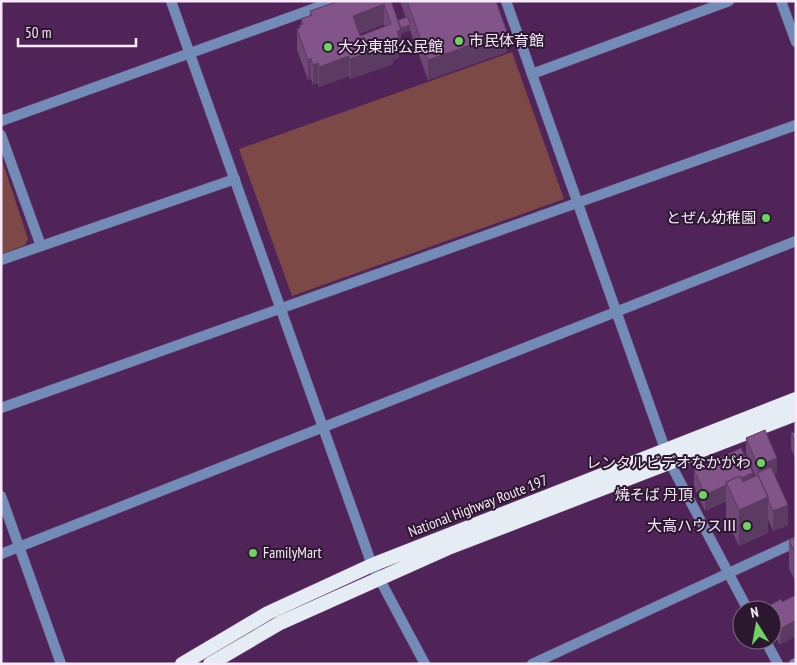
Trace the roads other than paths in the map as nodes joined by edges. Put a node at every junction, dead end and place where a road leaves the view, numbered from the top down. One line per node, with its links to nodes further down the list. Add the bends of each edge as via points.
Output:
1 (171, 1): 7 (street)
2 (335, 1): 7 (street)
3 (506, 1): 8 (street)
4 (729, 1): 8 (street)
5 (781, 1): 6 (street)
6 (796, 42)
7 (190, 53): 9 (street); 12 (street)
8 (532, 74): 13 (street)
9 (1, 121)
10 (796, 125): 13 (street)
11 (1, 135): 15 (street)
12 (235, 179): 15 (street); 17 (street)
13 (578, 203): 17 (street); 18 (street)
14 (796, 241): 18 (street)
15 (41, 246): 16 (street)
16 (1, 260)
17 (280, 308): 20 (street); 22 (street)
18 (617, 311): 22 (street); 23 (street)
19 (796, 399): 23 (highway, National Highway Route 197)
20 (1, 408)
21 (796, 414): 24 (highway, National Highway Route 197)
22 (323, 427): 27 (street); 29 (street)
23 (666, 449): 24 (street); 29 (highway, National Highway Route 197)
24 (670, 463): 30 (street); 31 (highway, National Highway Route 197)
25 (1, 496): 27 (street)
26 (796, 542): 30 (street)
27 (19, 547): 28 (street); 34 (street)
28 (1, 554)
29 (372, 565): 31 (street); 35 (highway, National Highway Route 197, via 268,613)
30 (728, 573): 32 (street); 38 (street)
31 (378, 578): 36 (highway, National Highway Route 197, via 280,623); 37 (street)
32 (743, 600)
33 (770, 650): 39 (street)
34 (61, 664)
35 (182, 664)
36 (210, 664)
37 (425, 664)
38 (532, 664)
39 (778, 664)

